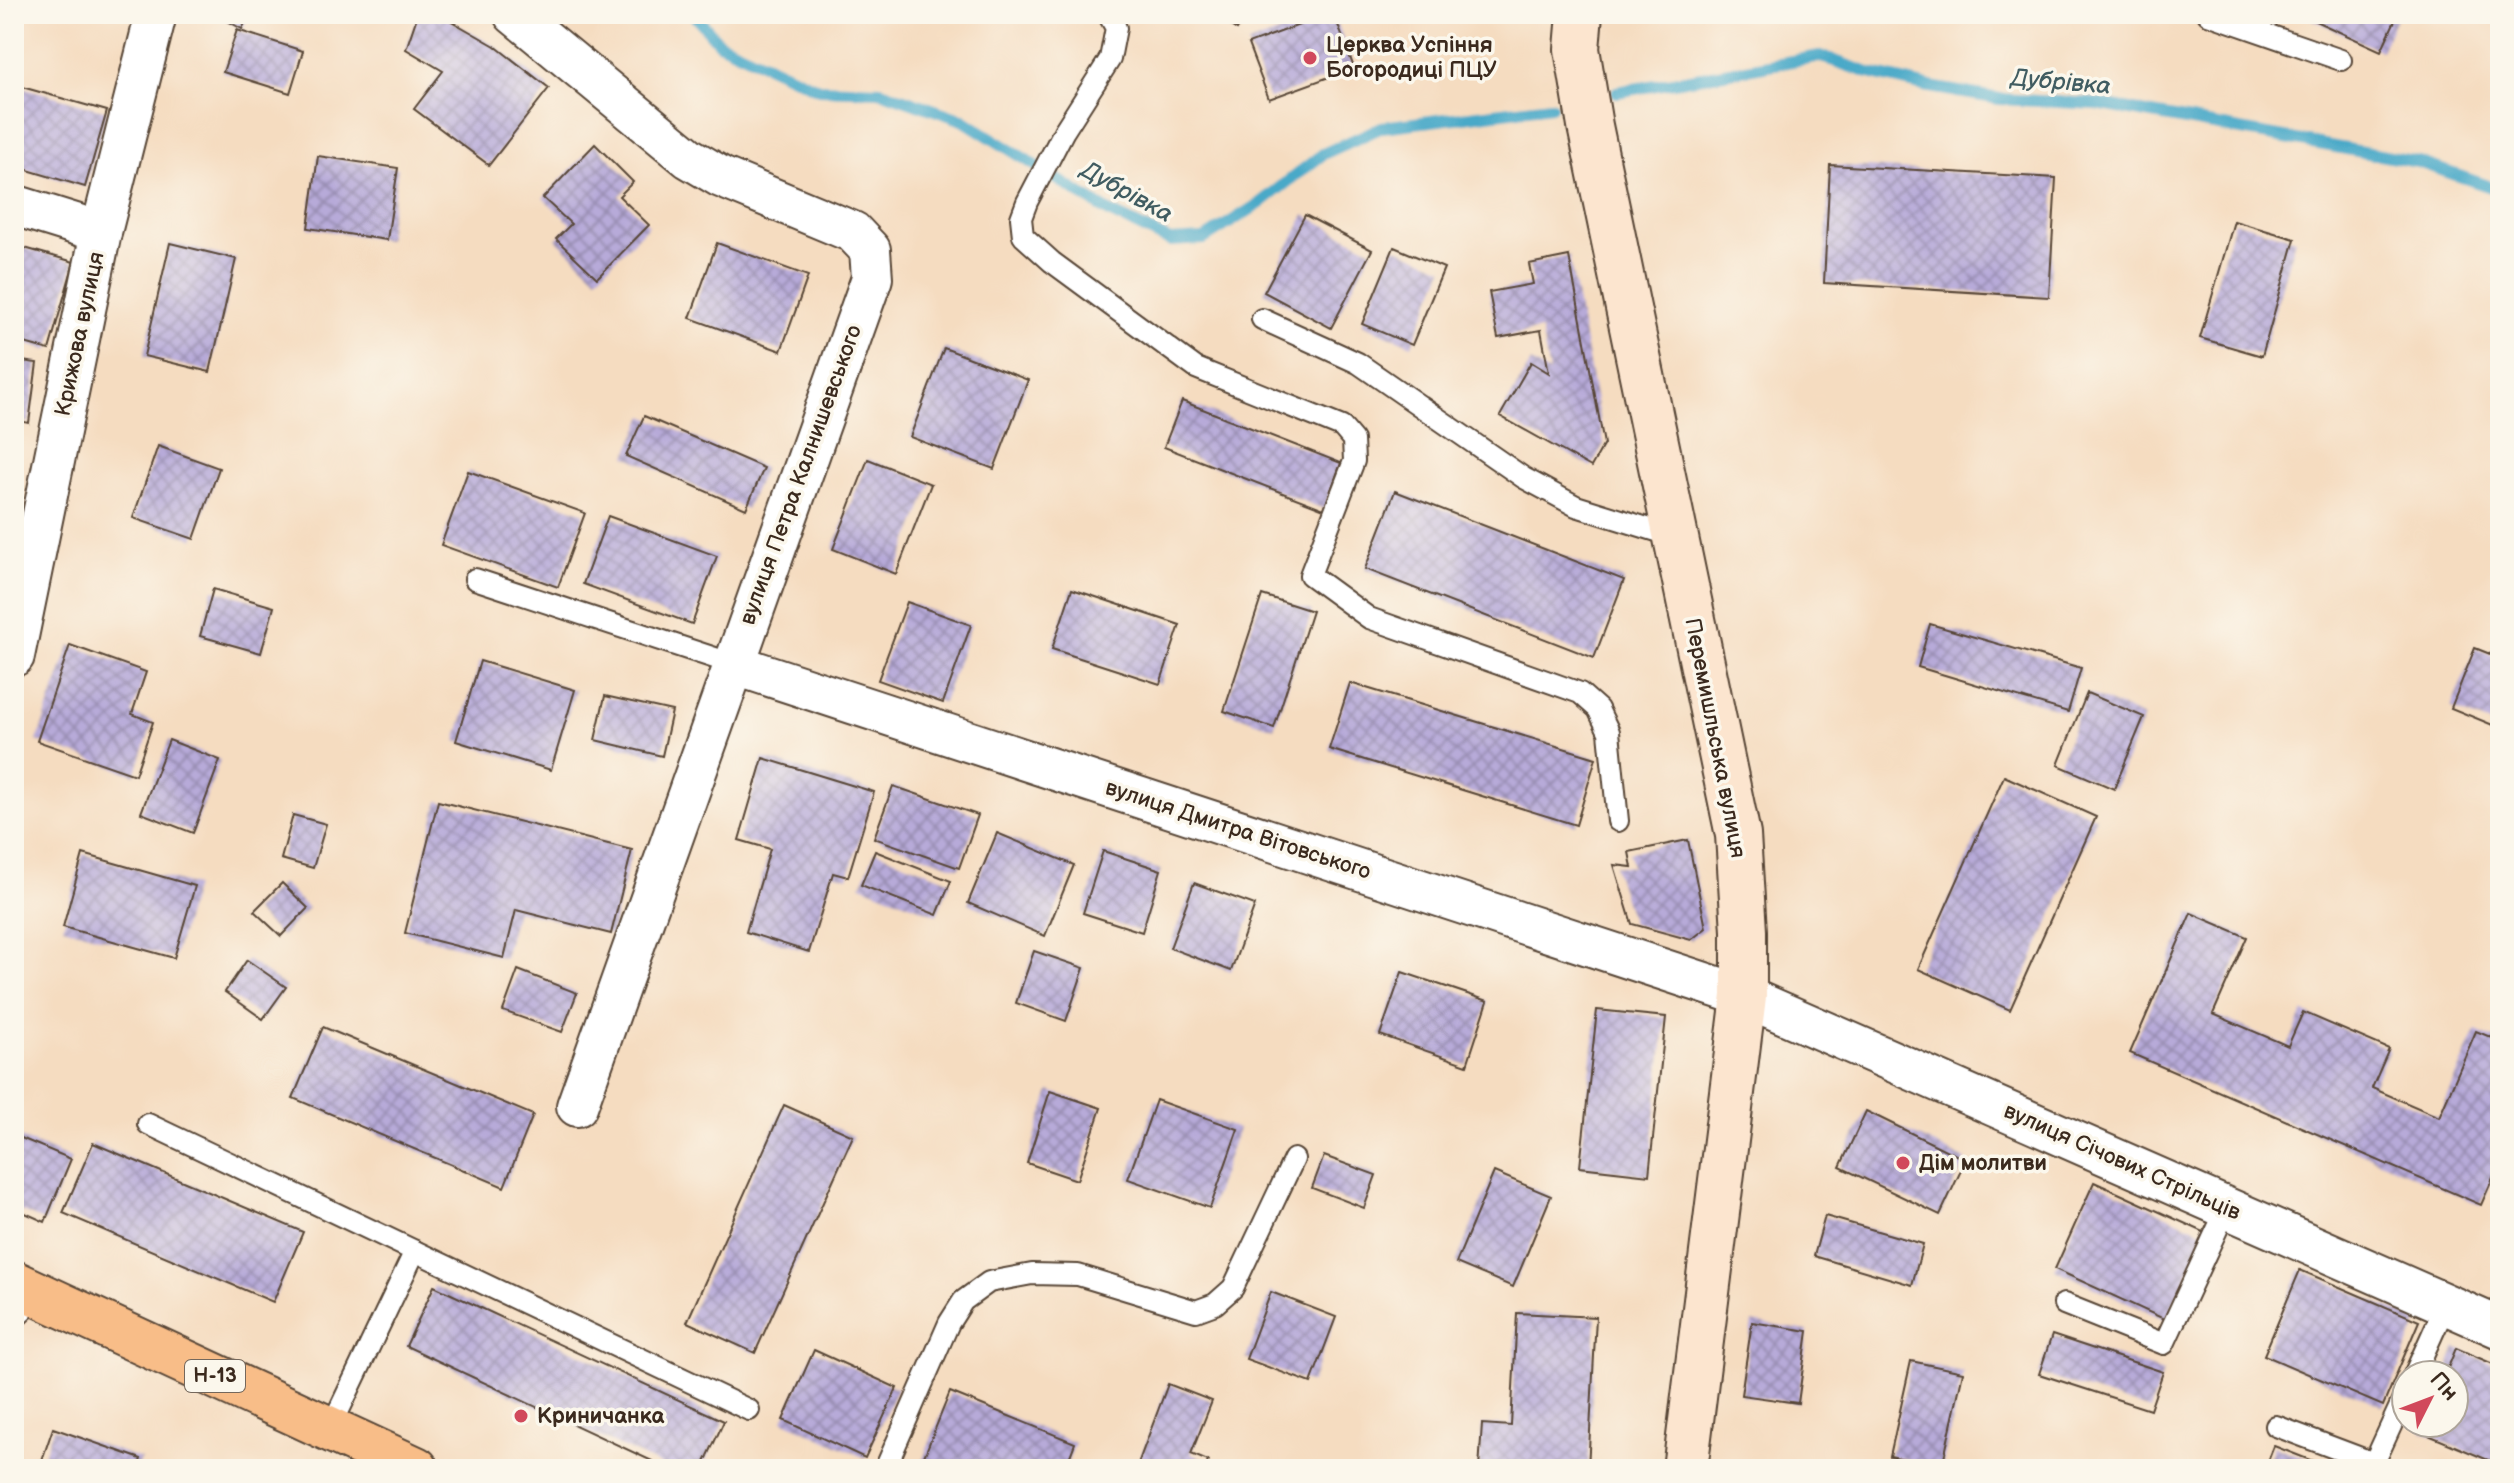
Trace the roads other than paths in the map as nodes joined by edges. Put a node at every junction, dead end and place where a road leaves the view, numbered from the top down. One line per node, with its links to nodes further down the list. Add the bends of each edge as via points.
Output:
1 (156, 14): 8 (street, Крижова вулиця)
2 (514, 14): 13 (street, вулиця Петра Калнишевського, via 689,158 721,177 853,232 870,250 872,278)
3 (1108, 14): 14 (lane, via 1116,28 1110,59 1027,202 1021,218 1023,236 1196,368 1342,427 1353,440 1354,461 1310,575 1369,618 1580,693 1598,709 1609,732)
4 (1580, 14): 10 (main road, Перемишльська вулиця, via 1577,49 1590,126)
5 (2212, 15): 6 (lane)
6 (2341, 60)
7 (14, 205): 8 (street)
8 (101, 232): 12 (street, Крижова вулиця)
9 (1262, 319): 10 (lane, via 1358,363 1524,478 1576,506)
10 (1676, 537): 15 (main road, Перемишльська вулиця, via 1738,835)
11 (475, 579): 13 (lane)
12 (14, 656)
13 (733, 664): 15 (street, вулиця Дмитра Вітовського); 16 (street, вулиця Петра Калнишевського)
14 (1618, 821)
15 (1744, 996): 19 (street, вулиця Січових Стрільців); 32 (main road, Перемишльська вулиця)
16 (577, 1106)
17 (148, 1124): 20 (lane)
18 (1294, 1159): 31 (lane, via 1233,1288 1215,1304 1196,1311 1078,1275 1032,1274 989,1282 963,1301)
19 (2227, 1208): 22 (lane, via 2164,1344); 23 (street, вулиця Січових Стрільців)
20 (415, 1251): 26 (lane); 29 (lane)
21 (23, 1299): 29 (main road, Н-13)
22 (2064, 1304)
23 (2446, 1304): 24 (street, вулиця Січових Стрільців); 25 (lane)
24 (2500, 1328)
25 (2421, 1359)
26 (749, 1410)
27 (2276, 1426): 28 (lane, via 2374,1463)
28 (2390, 1428)
29 (330, 1429): 30 (main road, Н-13)
30 (416, 1469)
31 (885, 1469)
32 (1685, 1469)

